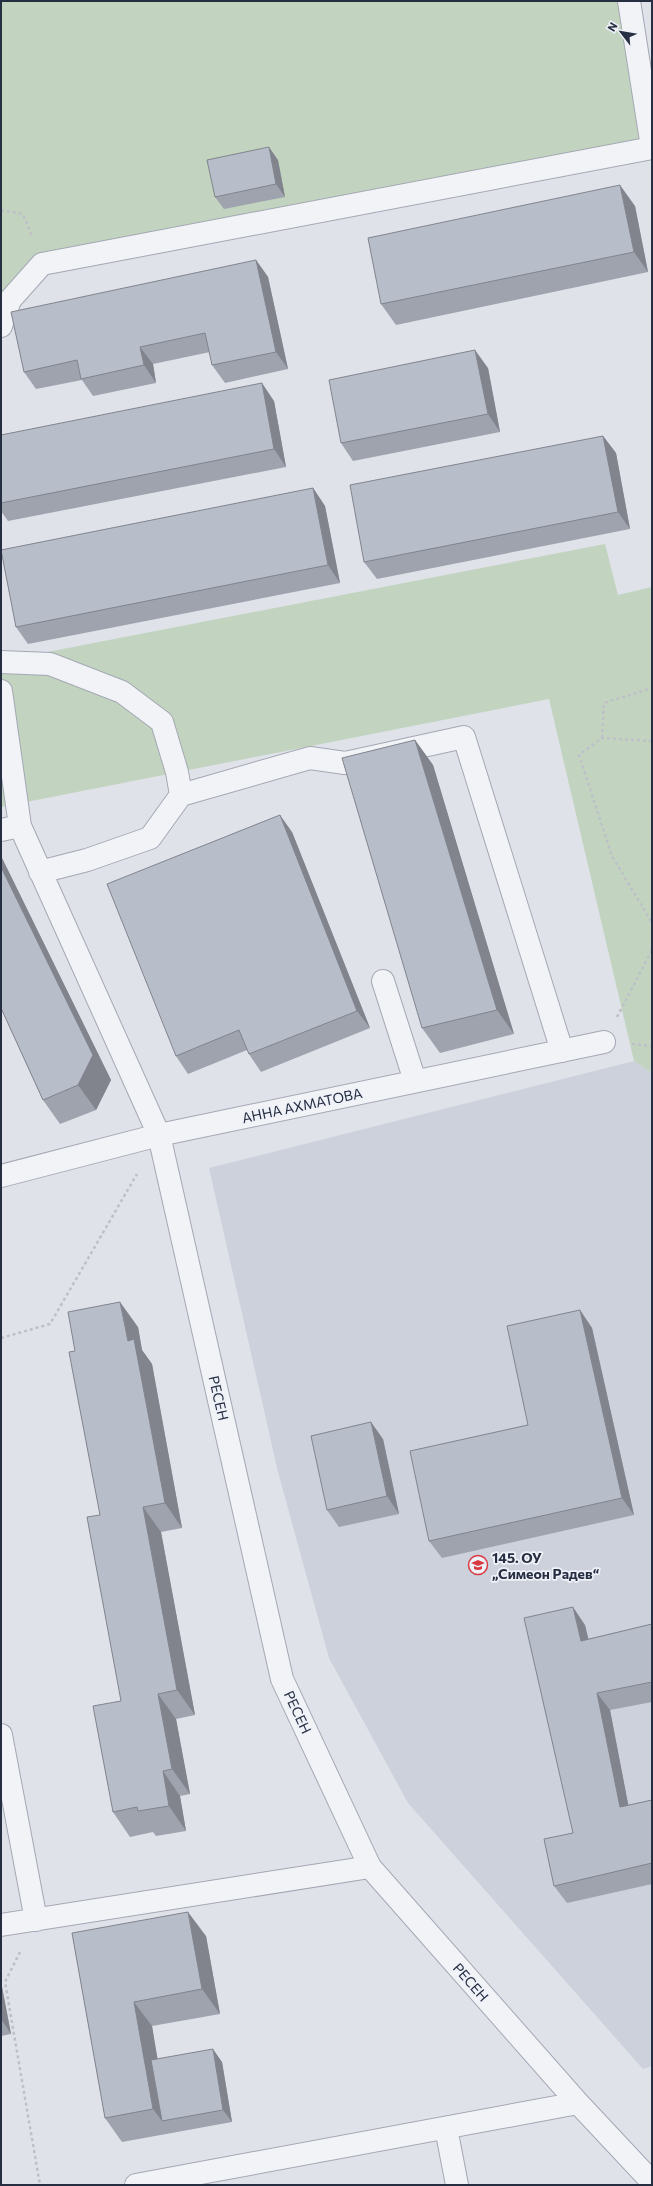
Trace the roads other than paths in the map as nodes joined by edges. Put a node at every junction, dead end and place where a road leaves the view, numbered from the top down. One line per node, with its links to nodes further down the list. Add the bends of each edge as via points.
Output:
1 (629, 1): 2 (street)
2 (652, 148): 3 (street, via 42,264 10,300)
3 (1, 326)
4 (1, 662): 6 (street, via 50,664 122,692 162,722)
5 (1, 691): 7 (street, РЕСЕН)
6 (181, 795): 8 (street, via 150,838 87,860); 11 (street, via 310,758 345,763 464,737)
7 (10, 828): 8 (street, РЕСЕН)
8 (40, 872): 13 (street, РЕСЕН)
9 (383, 981): 12 (street)
10 (604, 1042): 11 (street, АННА АХМАТОВА)
11 (562, 1051): 12 (street, АННА АХМАТОВА)
12 (415, 1082): 13 (street, АННА АХМАТОВА)
13 (159, 1135): 14 (street, АННА АХМАТОВА); 16 (street, РЕСЕН, via 282,1679)
14 (1, 1176)
15 (1, 1735): 17 (street)
16 (370, 1867): 17 (street); 19 (street, РЕСЕН)
17 (36, 1920): 18 (street)
18 (1, 1925)
19 (578, 2103): 20 (street); 21 (street, РЕСЕН)
20 (446, 2128): 22 (street); 23 (street)
21 (652, 2182)
22 (136, 2185)
23 (457, 2185)

